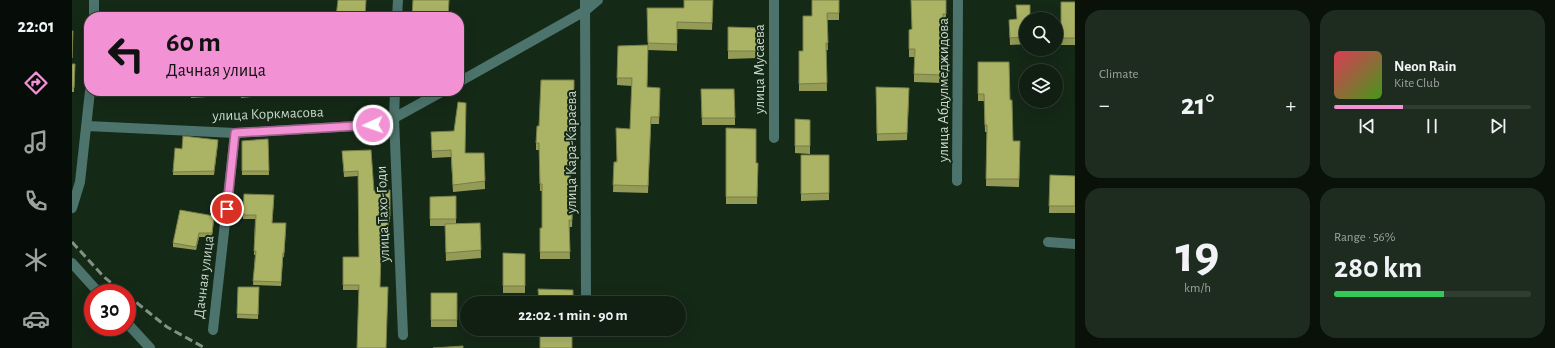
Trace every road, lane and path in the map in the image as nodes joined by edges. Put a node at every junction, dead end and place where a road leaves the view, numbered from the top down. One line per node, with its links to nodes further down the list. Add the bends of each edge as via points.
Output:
1 (94, 0): 8 (street)
2 (398, 0): 9 (street)
3 (585, 0): 7 (street, улица Кара-Караева)
4 (598, 0): 7 (street)
5 (774, 0): 17 (street, улица Мусаева)
6 (958, 0): 18 (street, улица Абдулмеджидова)
7 (585, 11): 10 (street); 24 (street, улица Кара-Караева)
8 (94, 12)
9 (398, 12)
10 (464, 79)
11 (90, 96): 15 (street)
12 (395, 96): 14 (street, улица Тахо-Годи)
13 (434, 96): 14 (street, улица Коркмасова)
14 (394, 118): 16 (street, улица Коркмасова, via 373,125); 27 (street, улица Тахо-Годи)
15 (87, 126): 16 (street, улица Коркмасова); 19 (street, via 80,182)
16 (235, 133): 25 (street, Дачная улица)
17 (774, 138)
18 (957, 181)
19 (72, 208)
20 (1048, 242): 21 (street)
21 (1075, 244)
22 (72, 264): 23 (street)
23 (91, 284)
24 (586, 296)
25 (213, 330)
26 (136, 333): 28 (street)
27 (403, 335)
28 (150, 348)

